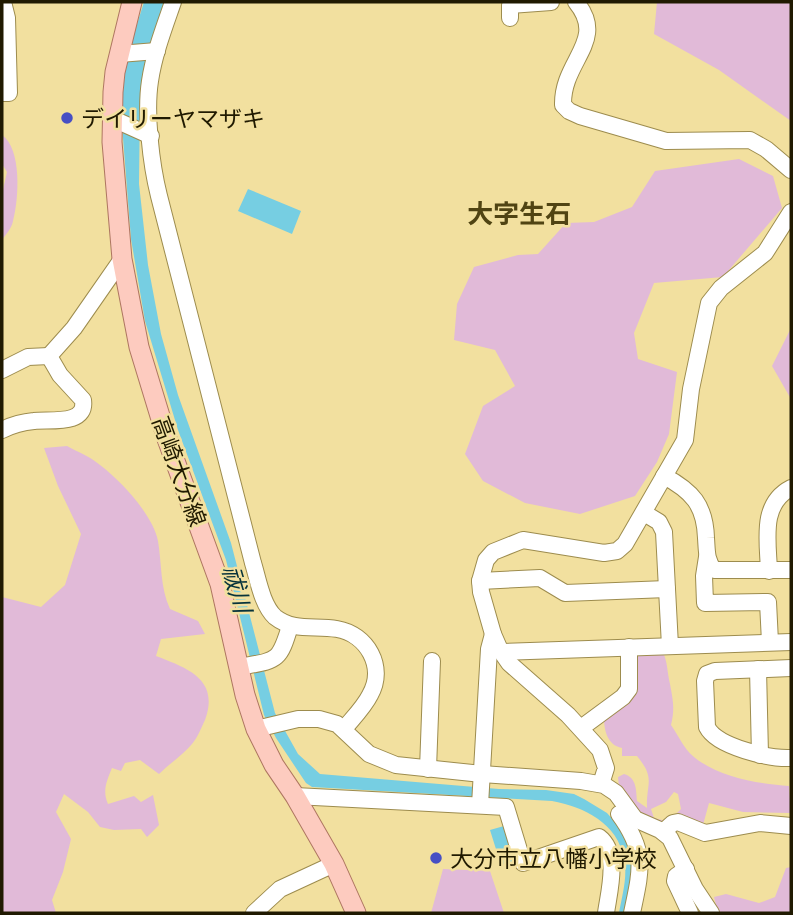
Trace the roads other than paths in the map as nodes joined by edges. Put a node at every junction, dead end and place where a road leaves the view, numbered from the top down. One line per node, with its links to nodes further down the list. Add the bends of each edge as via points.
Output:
1 (3, 2): 9 (street, via 9,93)
2 (132, 2): 8 (main road, 高崎大分線)
3 (173, 2): 7 (street)
4 (551, 2): 6 (street, via 510,5)
5 (576, 2): 12 (street, via 589,29 563,91 563,105 569,111 666,141 750,140)
6 (510, 18)
7 (155, 51): 8 (street); 11 (street)
8 (122, 54): 10 (main road, 高崎大分線, via 114,83)
9 (2, 93)
10 (115, 120): 11 (street); 14 (main road, 高崎大分線, via 114,170)
11 (148, 135): 26 (street, via 159,196 253,563 269,610)
12 (791, 170)
13 (791, 212): 18 (street, via 765,253 709,303 685,440)
14 (122, 259): 15 (street); 34 (main road, 高崎大分線, via 144,365 220,584)
15 (49, 356): 16 (street, via 27,357); 17 (street, via 83,400 82,409 65,420 34,421)
16 (2, 370)
17 (2, 430)
18 (664, 476): 20 (street); 21 (street, via 689,491 699,506)
19 (791, 488): 23 (street, via 776,499 769,512)
20 (643, 513): 24 (street, via 617,551 523,540 493,552); 25 (street, via 663,528)
21 (707, 556): 23 (street, via 714,570 722,572); 28 (street, via 705,603 768,602)
22 (791, 570): 23 (street)
23 (769, 571)
24 (480, 581): 25 (street, via 540,578 565,593); 27 (street)
25 (667, 589): 30 (street)
26 (290, 625): 34 (street, via 281,653); 39 (street, via 340,629 368,647 375,666 374,687)
27 (493, 634): 32 (street); 43 (street)
28 (770, 642): 29 (street); 30 (street)
29 (791, 642)
30 (670, 646): 31 (street)
31 (629, 647): 32 (street); 38 (street, via 629,689)
32 (502, 652): 38 (street)
33 (432, 661): 42 (street)
34 (242, 667): 37 (main road, 高崎大分線)
35 (791, 668): 36 (street)
36 (758, 669): 40 (street); 40 (street, via 715,671 705,681 708,730)
37 (261, 728): 39 (street, via 319,719); 46 (main road, 高崎大分線, via 274,765)
38 (581, 728): 45 (street, via 604,761)
39 (344, 729): 42 (street, via 383,761)
40 (760, 755): 41 (street)
41 (791, 758)
42 (428, 769): 43 (street)
43 (482, 777): 44 (street); 47 (street)
44 (581, 780): 45 (street); 55 (street, via 611,803 637,842 639,875)
45 (601, 783): 49 (street, via 616,793 635,819)
46 (295, 796): 47 (street); 50 (main road, 高崎大分線)
47 (481, 803): 54 (street, via 506,807 523,863 599,836 605,841 611,865)
48 (791, 826): 49 (street, via 760,822 705,833 678,822)
49 (663, 832): 51 (street, via 676,846)
50 (334, 864): 52 (street, via 279,889); 53 (main road, 高崎大分線)
51 (686, 869): 56 (street, via 675,881); 57 (street)
52 (254, 913)
53 (356, 913)
54 (606, 913)
55 (632, 913)
56 (690, 913)
57 (710, 913)

